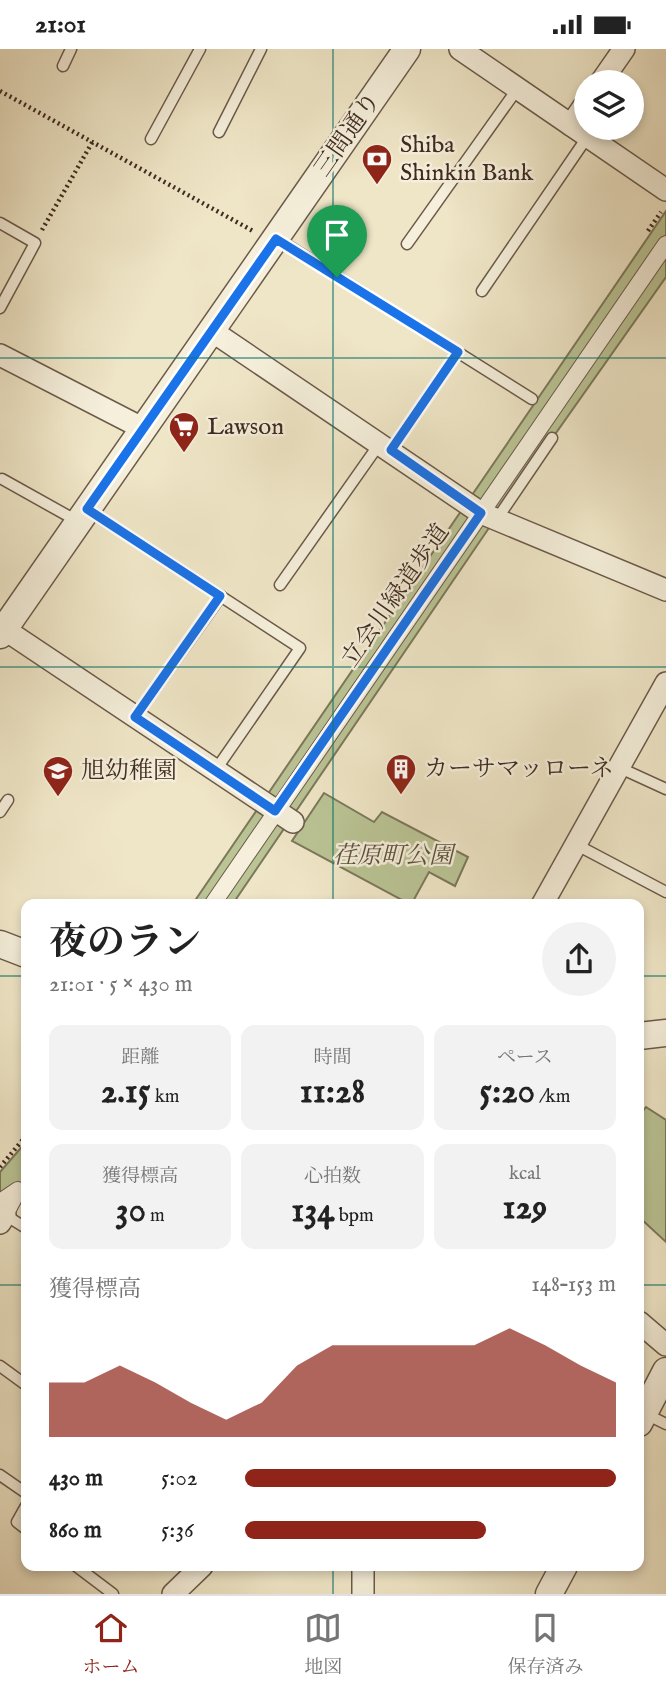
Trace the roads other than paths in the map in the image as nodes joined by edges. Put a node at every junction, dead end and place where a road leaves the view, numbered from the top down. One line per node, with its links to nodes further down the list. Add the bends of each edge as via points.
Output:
1 (71, 49): 7 (lane)
2 (200, 49): 12 (lane)
3 (261, 49): 11 (lane)
4 (407, 49): 17 (street, 三間通り)
5 (460, 49): 9 (street)
6 (624, 49): 8 (street)
7 (63, 66)
8 (609, 70)
9 (518, 88): 10 (street); 18 (lane)
10 (574, 127)
11 (219, 132)
12 (151, 139)
13 (574, 140): 20 (lane)
14 (593, 140): 15 (street)
15 (666, 190)
16 (0, 223): 21 (lane, via 35,243)
17 (275, 240): 22 (street, 三間通り); 23 (lane)
18 (407, 244)
19 (666, 244): 31 (street, 立会川緑道歩道)
20 (482, 291)
21 (0, 308)
22 (212, 331): 26 (street, 三間通り); 28 (street)
23 (458, 352): 25 (lane); 28 (lane)
24 (0, 355): 26 (street)
25 (533, 399)
26 (144, 429): 30 (street, 三間通り)
27 (552, 438): 31 (lane)
28 (385, 446): 31 (street); 32 (lane)
29 (2, 479): 30 (lane)
30 (83, 515): 34 (lane); 35 (street, 三間通り)
31 (489, 516): 33 (street); 43 (street, 立会川緑道歩道)
32 (280, 585)
33 (666, 590)
34 (220, 596): 37 (lane); 39 (lane, via 300,648)
35 (2, 632): 37 (street)
36 (666, 683): 38 (street)
37 (135, 717): 39 (street)
38 (618, 767): 40 (lane); 44 (street)
39 (215, 771): 43 (street)
40 (666, 789)
41 (8, 800): 42 (lane)
42 (0, 812)
43 (284, 817): 46 (street, 立会川緑道歩道)
44 (575, 844): 45 (lane); 47 (street)
45 (666, 892)
46 (217, 899)
47 (545, 899)
48 (0, 944): 49 (street)
49 (21, 952)
50 (666, 1033): 51 (street)
51 (644, 1036)
52 (21, 1186): 53 (street)
53 (2, 1214): 54 (lane)
54 (21, 1225)
55 (644, 1326): 56 (street)
56 (666, 1345)
57 (0, 1366): 59 (lane)
58 (666, 1371): 60 (street)
59 (21, 1381)
60 (650, 1420)
61 (0, 1475): 62 (lane)
62 (21, 1490)
63 (83, 1571): 67 (lane)
64 (197, 1571): 68 (street)
65 (364, 1571): 69 (street)
66 (561, 1571): 70 (street)
67 (113, 1594)
68 (173, 1594)
69 (363, 1594)
70 (549, 1594)

